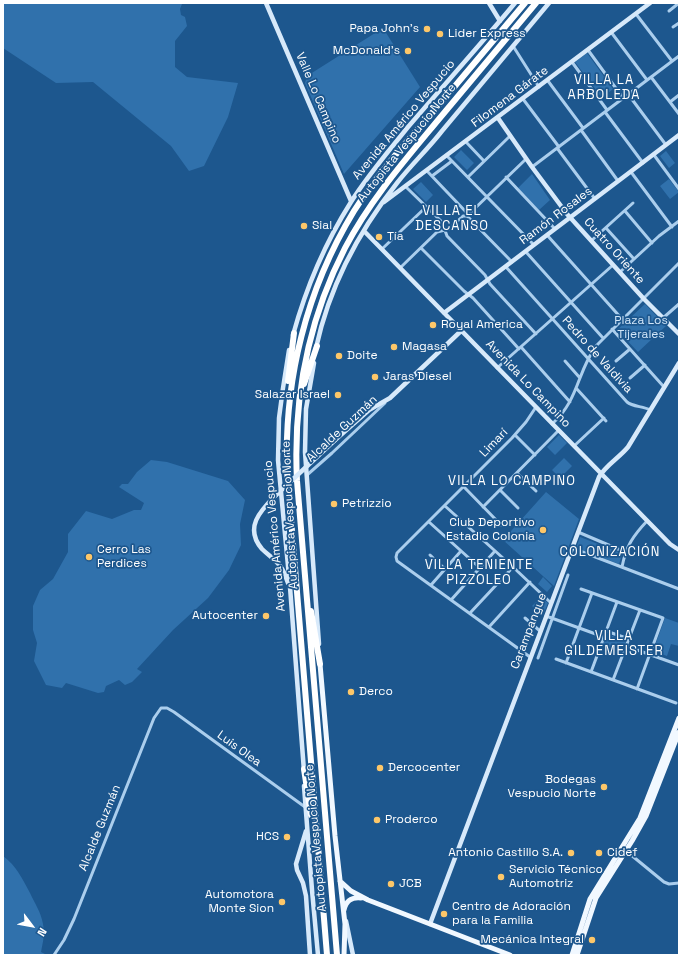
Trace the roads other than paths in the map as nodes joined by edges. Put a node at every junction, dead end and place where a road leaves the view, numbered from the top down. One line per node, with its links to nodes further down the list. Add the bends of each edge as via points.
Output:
1 (266, 3): 55 (main road, Valle Lo Campino)
2 (490, 3): 11 (main road)
3 (515, 3): 11 (main road, Avenida Américo Vespucio)
4 (525, 3): 116 (highway, Autopista Vespucio Norte, via 386,167 345,227 322,273 307,316 295,362)
5 (536, 3): 115 (highway, Autopista Vespucio Norte, via 394,174 355,229 332,276 315,321 302,375)
6 (549, 3): 15 (main road)
7 (650, 3): 10 (main road, Filomena Gárate)
8 (679, 3): 9 (street)
9 (669, 11)
10 (636, 14): 14 (main road, Filomena Gárate); 18 (street)
11 (500, 21): 55 (main road, Avenida Américo Vespucio, via 379,162)
12 (679, 23): 13 (street)
13 (673, 27)
14 (611, 32): 16 (main road, Filomena Gárate); 21 (street)
15 (513, 46): 23 (street); 57 (main road)
16 (588, 50): 19 (main road, Filomena Gárate); 26 (street)
17 (679, 56): 18 (street)
18 (672, 61): 20 (street)
19 (572, 62): 22 (main road, Filomena Gárate); 29 (street)
20 (651, 77): 21 (street); 28 (street)
21 (647, 80): 24 (street)
22 (548, 81): 23 (main road, Filomena Gárate); 32 (street)
23 (539, 87): 27 (main road, Filomena Gárate)
24 (628, 94): 26 (street); 36 (street)
25 (679, 95): 28 (street)
26 (623, 98): 29 (street)
27 (523, 99): 31 (main road, Filomena Gárate); 37 (street)
28 (670, 102): 30 (street)
29 (606, 111): 32 (street); 43 (street)
30 (679, 114)
31 (498, 118): 34 (main road, Cuatro Oriente); 35 (main road, Filomena Gárate)
32 (582, 129): 37 (street); 50 (street)
33 (679, 135): 36 (main road, Ramón Rosales)
34 (510, 136): 40 (main road, Cuatro Oriente); 42 (street)
35 (466, 142): 39 (main road, Filomena Gárate); 42 (street)
36 (666, 145): 38 (main road, Ramón Rosales)
37 (558, 147): 44 (street); 54 (street)
38 (654, 155): 43 (main road, Ramón Rosales); 52 (street)
39 (447, 156): 41 (street); 45 (main road, Filomena Gárate)
40 (526, 159): 44 (main road, Cuatro Oriente); 49 (street)
41 (452, 161): 47 (street); 48 (street)
42 (484, 161): 48 (street)
43 (643, 163): 46 (main road, Ramón Rosales)
44 (532, 167): 61 (main road, Cuatro Oriente)
45 (427, 171): 47 (street); 51 (main road, Filomena Gárate)
46 (631, 172): 50 (main road, Ramón Rosales); 63 (street)
47 (432, 176): 60 (street)
48 (468, 177): 53 (street)
49 (506, 177): 53 (street); 65 (street)
50 (618, 181): 54 (main road, Ramón Rosales)
51 (406, 187): 57 (main road, Filomena Gárate); 58 (street)
52 (679, 189)
53 (486, 196): 60 (street); 71 (street)
54 (596, 199): 61 (main road, Ramón Rosales)
55 (351, 202): 94 (main road, Avenida Américo Vespucio, via 314,272)
56 (633, 203): 59 (street)
57 (380, 205): 67 (main road)
58 (426, 207): 66 (street, via 442,222); 73 (street)
59 (625, 211): 64 (street); 70 (street)
60 (468, 215): 66 (street, via 463,216 451,228); 76 (street)
61 (570, 218): 65 (main road, Ramón Rosales); 69 (main road, Cuatro Oriente)
62 (679, 221): 63 (street)
63 (672, 227): 70 (street)
64 (606, 228): 69 (street); 75 (street)
65 (555, 229): 68 (main road, Ramón Rosales)
66 (444, 230): 72 (street, via 437,232); 82 (street)
67 (364, 231): 73 (main road, Avenida Lo Campino); 98 (main road, via 334,290)
68 (547, 235): 71 (main road, Ramón Rosales); 83 (street)
69 (591, 241): 78 (main road, Cuatro Oriente)
70 (652, 242): 75 (street)
71 (534, 245): 74 (main road, Ramón Rosales)
72 (421, 248): 80 (street); 84 (street)
73 (382, 249): 80 (main road, Avenida Lo Campino)
74 (526, 252): 76 (main road, Ramón Rosales); 86 (street)
75 (634, 259): 81 (street)
76 (512, 262): 79 (main road, Ramón Rosales)
77 (679, 263): 85 (street)
78 (613, 265): 81 (main road, Cuatro Oriente); 83 (street)
79 (506, 266): 82 (main road, Ramón Rosales); 91 (street, Pedro de Valdivia)
80 (400, 268): 88 (main road, Avenida Lo Campino)
81 (620, 272): 85 (main road, Cuatro Oriente)
82 (488, 280): 84 (main road, Ramón Rosales); 95 (street)
83 (591, 284): 86 (street); 89 (street)
84 (469, 295): 88 (main road, Ramón Rosales); 99 (street)
85 (643, 298): 89 (street); 90 (main road, Cuatro Oriente)
86 (571, 302): 91 (street); 97 (street)
87 (679, 304): 90 (street)
88 (444, 313): 93 (main road, Avenida Lo Campino)
89 (622, 318): 92 (street)
90 (663, 318): 96 (main road, Cuatro Oriente)
91 (553, 319): 95 (street); 101 (street, Pedro de Valdivia)
92 (612, 329): 97 (street); 100 (street)
93 (461, 330): 106 (main road, Avenida Lo Campino); 111 (main road, Alcalde Guzmán)
94 (294, 333): 116 (highway, via 288,386); 148 (main road, Avenida Américo Vespucio, via 283,388 278,448)
95 (536, 334): 99 (street)
96 (679, 334)
97 (603, 338): 101 (street)
98 (317, 346): 115 (highway); 124 (main road, via 306,409)
99 (520, 348): 106 (street); 112 (street)
100 (630, 349): 103 (street); 105 (street)
101 (588, 358): 107 (street); 114 (street, Pedro de Valdivia, via 628,403)
102 (565, 361): 107 (street)
103 (616, 361)
104 (679, 363): 109 (main road, Carampangue)
105 (645, 365): 108 (street); 109 (street)
106 (498, 368): 113 (main road, Avenida Lo Campino)
107 (580, 378): 110 (street)
108 (630, 378)
109 (664, 387): 114 (main road, Carampangue)
110 (576, 388): 112 (street); 120 (street, via 605,419)
111 (390, 398): 124 (street, Alcalde Guzmán); 148 (main road, bridge, via 369,410 258,514 254,533 260,547 280,566)
112 (570, 402): 117 (street)
113 (536, 407): 117 (main road, Avenida Lo Campino); 119 (street, Limarí)
114 (650, 410): 123 (main road, Carampangue, via 625,451)
115 (298, 415): 151 (highway, Autopista Vespucio Norte, via 297,481)
116 (288, 417): 185 (highway, Autopista Vespucio Norte, via 289,500)
117 (552, 424): 118 (main road, Avenida Lo Campino)
118 (559, 430): 120 (main road, Avenida Lo Campino); 121 (street)
119 (515, 435): 121 (street); 125 (street, Limarí)
120 (574, 446): 123 (main road, Avenida Lo Campino)
121 (535, 455): 122 (street)
122 (517, 473): 126 (street); 127 (street)
123 (601, 473): 131 (main road, Avenida Lo Campino); 134 (main road, Carampangue)
124 (306, 476): 173 (main road)
125 (464, 487): 128 (street, Limarí); 129 (street)
126 (500, 490): 129 (street); 130 (street)
127 (536, 491)
128 (445, 506): 132 (street, Limarí); 138 (street)
129 (483, 507): 133 (street)
130 (518, 508)
131 (648, 521): 136 (main road, Avenida Lo Campino); 139 (street, via 638,530)
132 (429, 522): 137 (street); 147 (street, Limarí, via 396,558)
133 (501, 525)
134 (578, 532): 135 (main road, Carampangue); 139 (street)
135 (572, 548): 142 (street); 155 (main road, Carampangue)
136 (679, 550)
137 (461, 551): 143 (street); 144 (street)
138 (495, 551): 141 (street); 143 (street)
139 (625, 552): 142 (street)
140 (430, 555): 144 (street)
141 (513, 567): 146 (street); 157 (street)
142 (622, 567): 150 (street)
143 (480, 568): 153 (street)
144 (446, 569): 147 (street)
145 (568, 575): 160 (street, Carampangue)
146 (530, 582): 155 (street); 161 (street)
147 (431, 585): 153 (street)
148 (290, 586): 182 (main road, Avenida Américo Vespucio)
149 (581, 589): 152 (street)
150 (679, 589)
151 (306, 591): 173 (highway); 196 (highway, Autopista Vespucio Norte)
152 (592, 593): 154 (street); 162 (street)
153 (451, 600): 157 (street)
154 (617, 602): 156 (street); 164 (street)
155 (551, 603): 158 (main road, Carampangue)
156 (640, 610): 166 (street); 168 (street, via 663,618)
157 (470, 613): 161 (street)
158 (546, 616): 160 (street); 163 (main road, Carampangue)
159 (525, 618): 163 (street)
160 (552, 618): 162 (street); 170 (street, Carampangue)
161 (489, 627): 169 (street)
162 (579, 628): 165 (street); 172 (street)
163 (540, 631): 169 (main road, Carampangue)
164 (606, 631): 165 (street); 166 (street)
165 (604, 637): 175 (street)
166 (629, 639): 167 (street)
167 (626, 646): 168 (street); 176 (street)
168 (649, 654): 174 (street); 177 (street)
169 (530, 657): 191 (main road, Carampangue)
170 (538, 658)
171 (556, 659): 172 (street)
172 (566, 663): 175 (street)
173 (320, 664): 187 (main road)
174 (679, 665)
175 (591, 672): 176 (street)
176 (613, 680): 177 (street)
177 (636, 688): 178 (street)
178 (676, 703)
179 (161, 708): 183 (street, Luis Olea, via 174,712); 192 (street, Alcalde Guzmán, via 154,718 73,922)
180 (679, 718): 186 (main road, via 644,808)
181 (679, 732): 186 (main road, via 646,816)
182 (304, 769): 183 (main road, Avenida Américo Vespucio); 185 (highway)
183 (305, 808): 184 (main road, Avenida Américo Vespucio)
184 (307, 828): 193 (main road, Avenida Américo Vespucio, via 296,864 306,896); 194 (main road, Avenida Américo Vespucio)
185 (317, 843): 195 (highway, Autopista Vespucio Norte)
186 (624, 849): 188 (street, via 665,883); 200 (main road, via 590,899); 201 (main road, via 596,898)
187 (340, 880): 189 (main road, via 351,891); 190 (main road)
188 (679, 883)
189 (368, 900): 190 (main road, via 351,899); 191 (main road)
190 (343, 911): 197 (main road); 198 (main road)
191 (430, 924): 199 (main road)
192 (54, 955)
193 (310, 955)
194 (318, 955)
195 (327, 955)
196 (337, 955)
197 (344, 955)
198 (353, 955)
199 (510, 955)
200 (572, 955)
201 (577, 955)

